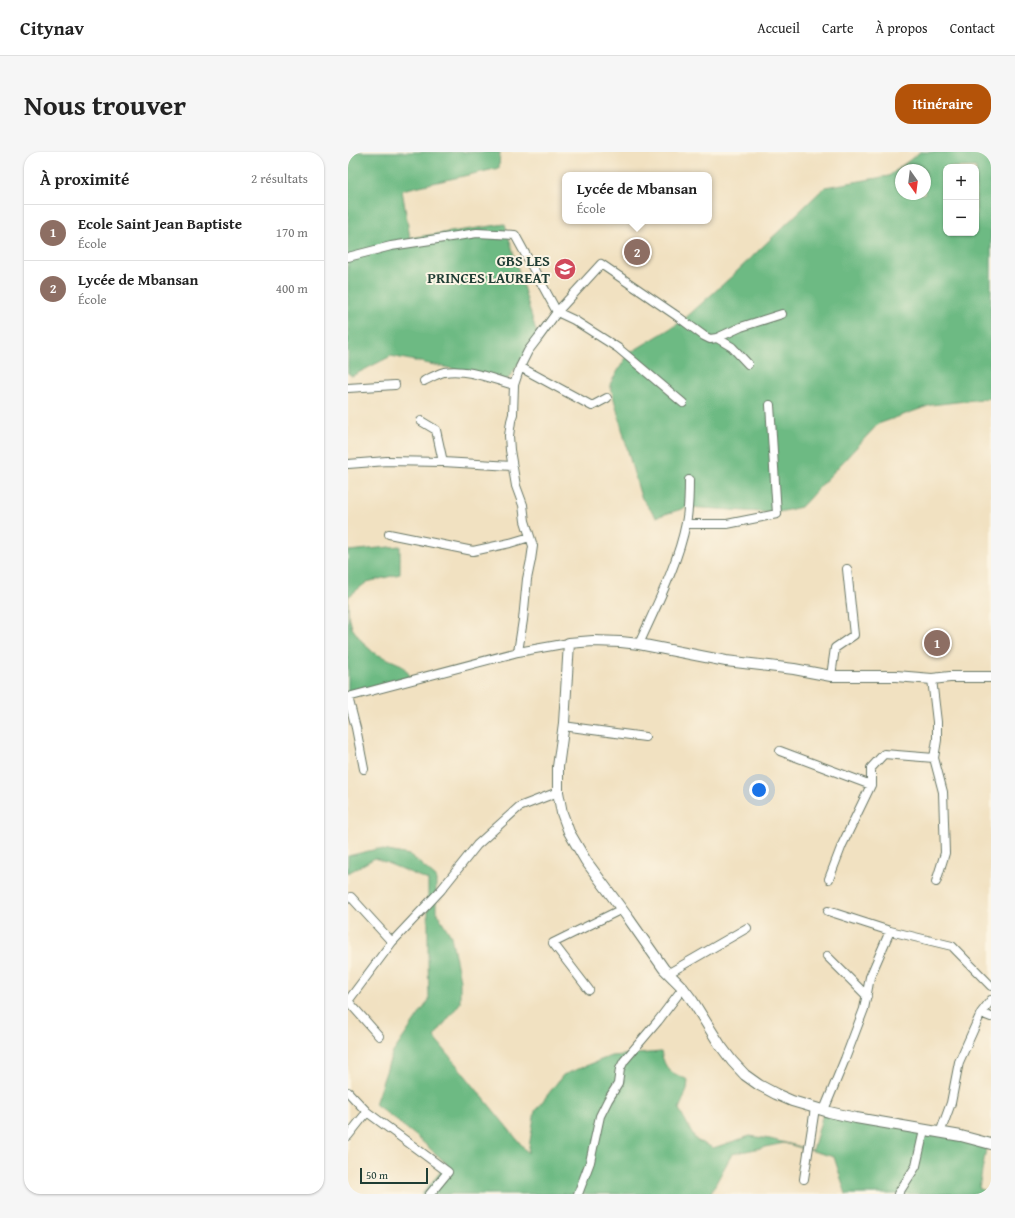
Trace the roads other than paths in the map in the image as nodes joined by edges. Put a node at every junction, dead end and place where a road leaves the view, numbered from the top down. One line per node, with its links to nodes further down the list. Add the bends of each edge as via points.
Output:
1 (348, 257): 2 (street, via 392,246 477,234 515,235)
2 (557, 312): 4 (street, via 601,264 704,336 710,339); 6 (street); 12 (street, via 618,348)
3 (782, 314): 4 (street, via 741,327)
4 (717, 338): 5 (street, via 732,346)
5 (748, 364)
6 (520, 367): 9 (street); 11 (street, via 592,406)
7 (424, 381): 9 (street, via 442,372 452,372 473,374)
8 (395, 385): 10 (street)
9 (514, 385): 17 (street, via 513,414 508,436)
10 (348, 388)
11 (607, 398)
12 (683, 402)
13 (770, 405): 19 (street, via 777,514 727,524)
14 (421, 421): 15 (street, via 436,430)
15 (443, 462): 16 (street, via 387,461); 17 (street)
16 (348, 464)
17 (512, 466): 21 (street)
18 (689, 480): 19 (street)
19 (686, 524): 24 (street, via 665,585)
20 (389, 534): 21 (street, via 473,551)
21 (530, 537): 25 (street, via 533,546 532,560 527,579)
22 (847, 570): 26 (street, via 854,636 835,648)
23 (569, 643): 24 (street, via 593,641); 25 (street); 30 (street)
24 (639, 644): 26 (street, via 726,661)
25 (518, 652): 29 (street)
26 (831, 676): 28 (street)
27 (991, 678): 28 (street)
28 (932, 679): 33 (street, via 937,722)
29 (348, 697): 34 (street)
30 (563, 726): 31 (street); 36 (street)
31 (645, 737)
32 (780, 751): 35 (street)
33 (934, 758): 35 (street, via 884,754 871,768); 38 (street, via 943,792 945,853)
34 (364, 769)
35 (871, 785): 37 (street, via 842,845)
36 (558, 792): 40 (street, via 569,832 586,861); 44 (street, via 519,807 477,845 441,890)
37 (829, 879)
38 (936, 882)
39 (351, 897): 44 (street)
40 (622, 909): 46 (street); 49 (street, via 553,943)
41 (828, 911): 43 (street)
42 (747, 928): 46 (street)
43 (890, 931): 47 (street, via 952,946); 50 (street, via 870,977)
44 (392, 942): 52 (street)
45 (827, 956): 50 (street)
46 (669, 973): 48 (street)
47 (991, 986)
48 (684, 988): 57 (street, via 728,1056 745,1075 776,1094); 65 (street, via 624,1061 618,1084 600,1116 590,1162)
49 (589, 990)
50 (866, 996): 57 (street, via 864,1008)
51 (991, 1000): 53 (street)
52 (348, 1001): 55 (street)
53 (981, 1013): 54 (street); 60 (street, via 959,1062 951,1103)
54 (991, 1017)
55 (379, 1036)
56 (348, 1092): 58 (street)
57 (819, 1109): 59 (street); 63 (street)
58 (367, 1112): 61 (street); 64 (street, via 448,1172)
59 (924, 1130): 60 (street); 66 (street, via 916,1166)
60 (940, 1133): 62 (street)
61 (348, 1136)
62 (991, 1144)
63 (804, 1179)
64 (430, 1194)
65 (578, 1194)
66 (898, 1194)

